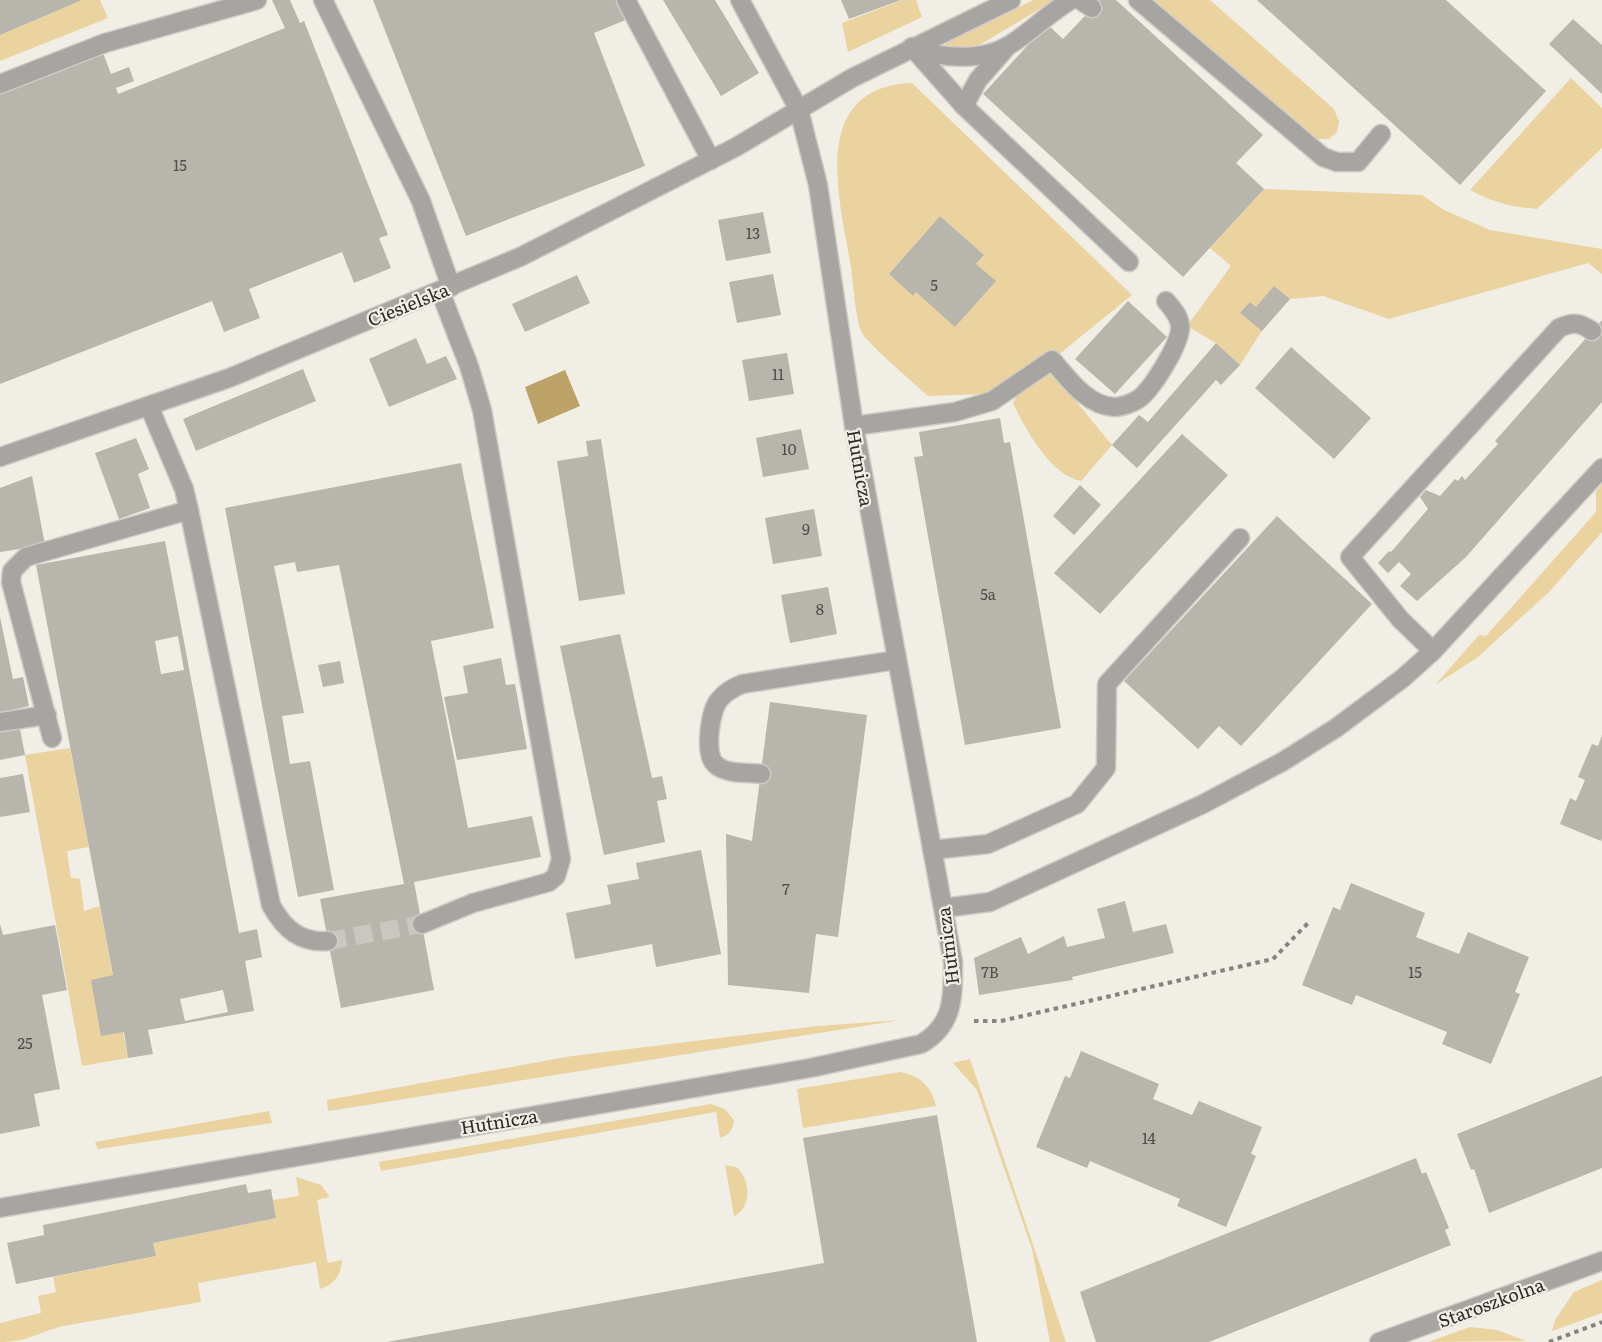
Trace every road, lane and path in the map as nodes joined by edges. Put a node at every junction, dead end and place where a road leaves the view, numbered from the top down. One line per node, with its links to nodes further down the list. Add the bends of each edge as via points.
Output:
1 (257, 0): 10 (street, via 105,43)
2 (323, 0): 16 (street, via 420,201)
3 (626, 0): 14 (street)
4 (740, 0): 12 (street, Hutnicza)
5 (1011, 0): 9 (street, Ciesielska)
6 (1071, 0): 8 (street)
7 (1138, 0): 13 (street, via 1323,157 1358,162)
8 (1011, 44): 9 (street, via 997,51 957,57); 11 (street, via 990,64)
9 (912, 47): 11 (street); 12 (street, Ciesielska)
10 (0, 84)
11 (964, 106): 15 (street)
12 (799, 110): 14 (street, Ciesielska); 20 (street, Hutnicza, via 818,185)
13 (1381, 134)
14 (711, 160): 16 (street, Ciesielska, via 520,257)
15 (1129, 262)
16 (446, 289): 19 (street, Ciesielska, via 229,378); 34 (street, via 484,419 561,859 556,876 549,882 473,903)
17 (1167, 301): 20 (street, via 1178,318 1179,335 1156,379 1132,402 1115,407 1092,400 1052,360 992,401 955,412)
18 (1592, 331): 25 (street, via 1581,324 1559,328 1350,557 1400,619)
19 (148, 406): 21 (street, Ciesielska); 23 (street, via 184,489)
20 (854, 426): 26 (street, Hutnicza)
21 (0, 457)
22 (1602, 468): 25 (street)
23 (189, 510): 27 (street, via 18,562 11,582); 35 (street, via 271,905 290,931 309,941)
24 (1240, 538): 31 (street, via 1107,684 1106,768 1077,804 988,844)
25 (1433, 651): 32 (street, via 1336,728 1203,804 990,902)
26 (896, 660): 30 (street, via 742,684 728,691 718,701 712,716 711,759 727,771); 31 (street, Hutnicza)
27 (47, 715): 28 (street); 29 (street)
28 (0, 722)
29 (52, 738)
30 (761, 774)
31 (932, 850): 32 (street, Hutnicza)
32 (944, 908): 36 (street, Hutnicza, via 953,972 953,993)
33 (1310, 921): 36 (path, via 1273,959 1001,1021)
34 (422, 924)
35 (328, 941)
36 (945, 1022): 37 (street, Hutnicza, via 936,1035 921,1044 810,1068)
37 (0, 1208)
38 (1602, 1261): 40 (street, Staroszkolna)
39 (1602, 1322): 41 (path)
40 (1379, 1342)
41 (1549, 1342)

